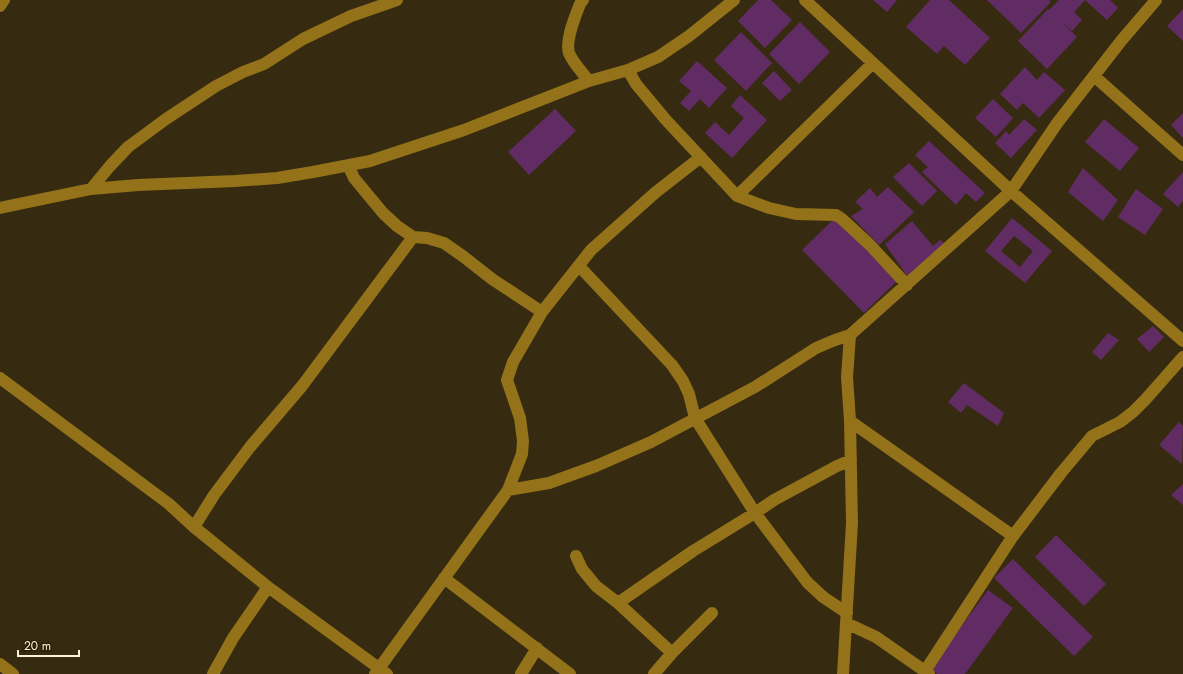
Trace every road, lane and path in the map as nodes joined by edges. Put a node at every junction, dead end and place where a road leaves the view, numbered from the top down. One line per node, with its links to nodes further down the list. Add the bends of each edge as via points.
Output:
1 (4, 0): 7 (street)
2 (397, 0): 15 (street, via 351,16 304,39 264,64 216,86 128,147)
3 (583, 0): 11 (street, via 569,37 569,51)
4 (734, 0): 9 (street, via 658,57)
5 (805, 0): 8 (street)
6 (1156, 0): 10 (street)
7 (0, 6)
8 (873, 63): 16 (street); 17 (street)
9 (628, 70): 11 (street); 13 (street, via 636,84 666,120)
10 (1094, 76): 12 (street); 16 (street, via 1058,122)
11 (589, 81): 14 (street, via 464,130 370,161)
12 (1183, 155)
13 (701, 156): 17 (street); 20 (street, via 591,250)
14 (348, 165): 15 (street, via 234,182); 19 (street, via 354,178 383,213)
15 (91, 189): 18 (street)
16 (1011, 191): 21 (street); 24 (street)
17 (737, 196): 21 (street, via 769,208 796,214 836,215 870,245)
18 (0, 208)
19 (413, 237): 22 (street, via 444,243); 32 (street, via 302,386 250,447)
20 (579, 266): 22 (street); 27 (street, via 672,365 689,394)
21 (907, 285): 23 (street)
22 (542, 312): 30 (street, via 513,362 508,376 520,418 523,441 522,454)
23 (850, 335): 27 (street, via 816,348 755,387); 28 (street, via 847,377)
24 (1183, 341)
25 (1183, 357): 33 (street, via 1133,412 1120,422 1092,436)
26 (0, 378): 32 (street, via 169,504)
27 (695, 418): 30 (street, via 651,442 590,468 549,483); 31 (street)
28 (850, 421): 29 (street); 33 (street)
29 (851, 460): 31 (street, via 780,496); 39 (street, via 852,524)
30 (508, 490): 35 (street)
31 (755, 513): 37 (street, via 693,551); 39 (street, via 807,582)
32 (194, 527): 36 (street)
33 (1013, 536): 44 (street)
34 (576, 556): 37 (street, via 582,569 596,586)
35 (444, 578): 40 (street); 43 (street)
36 (268, 587): 43 (street); 46 (street, via 233,638)
37 (618, 603): 41 (street)
38 (712, 613): 41 (street)
39 (847, 618): 44 (street); 50 (street)
40 (537, 648): 47 (street); 48 (street)
41 (672, 653): 49 (street)
42 (0, 664): 45 (street)
43 (380, 672)
44 (927, 673)
45 (13, 674)
46 (213, 674)
47 (521, 674)
48 (570, 674)
49 (654, 674)
50 (843, 674)

